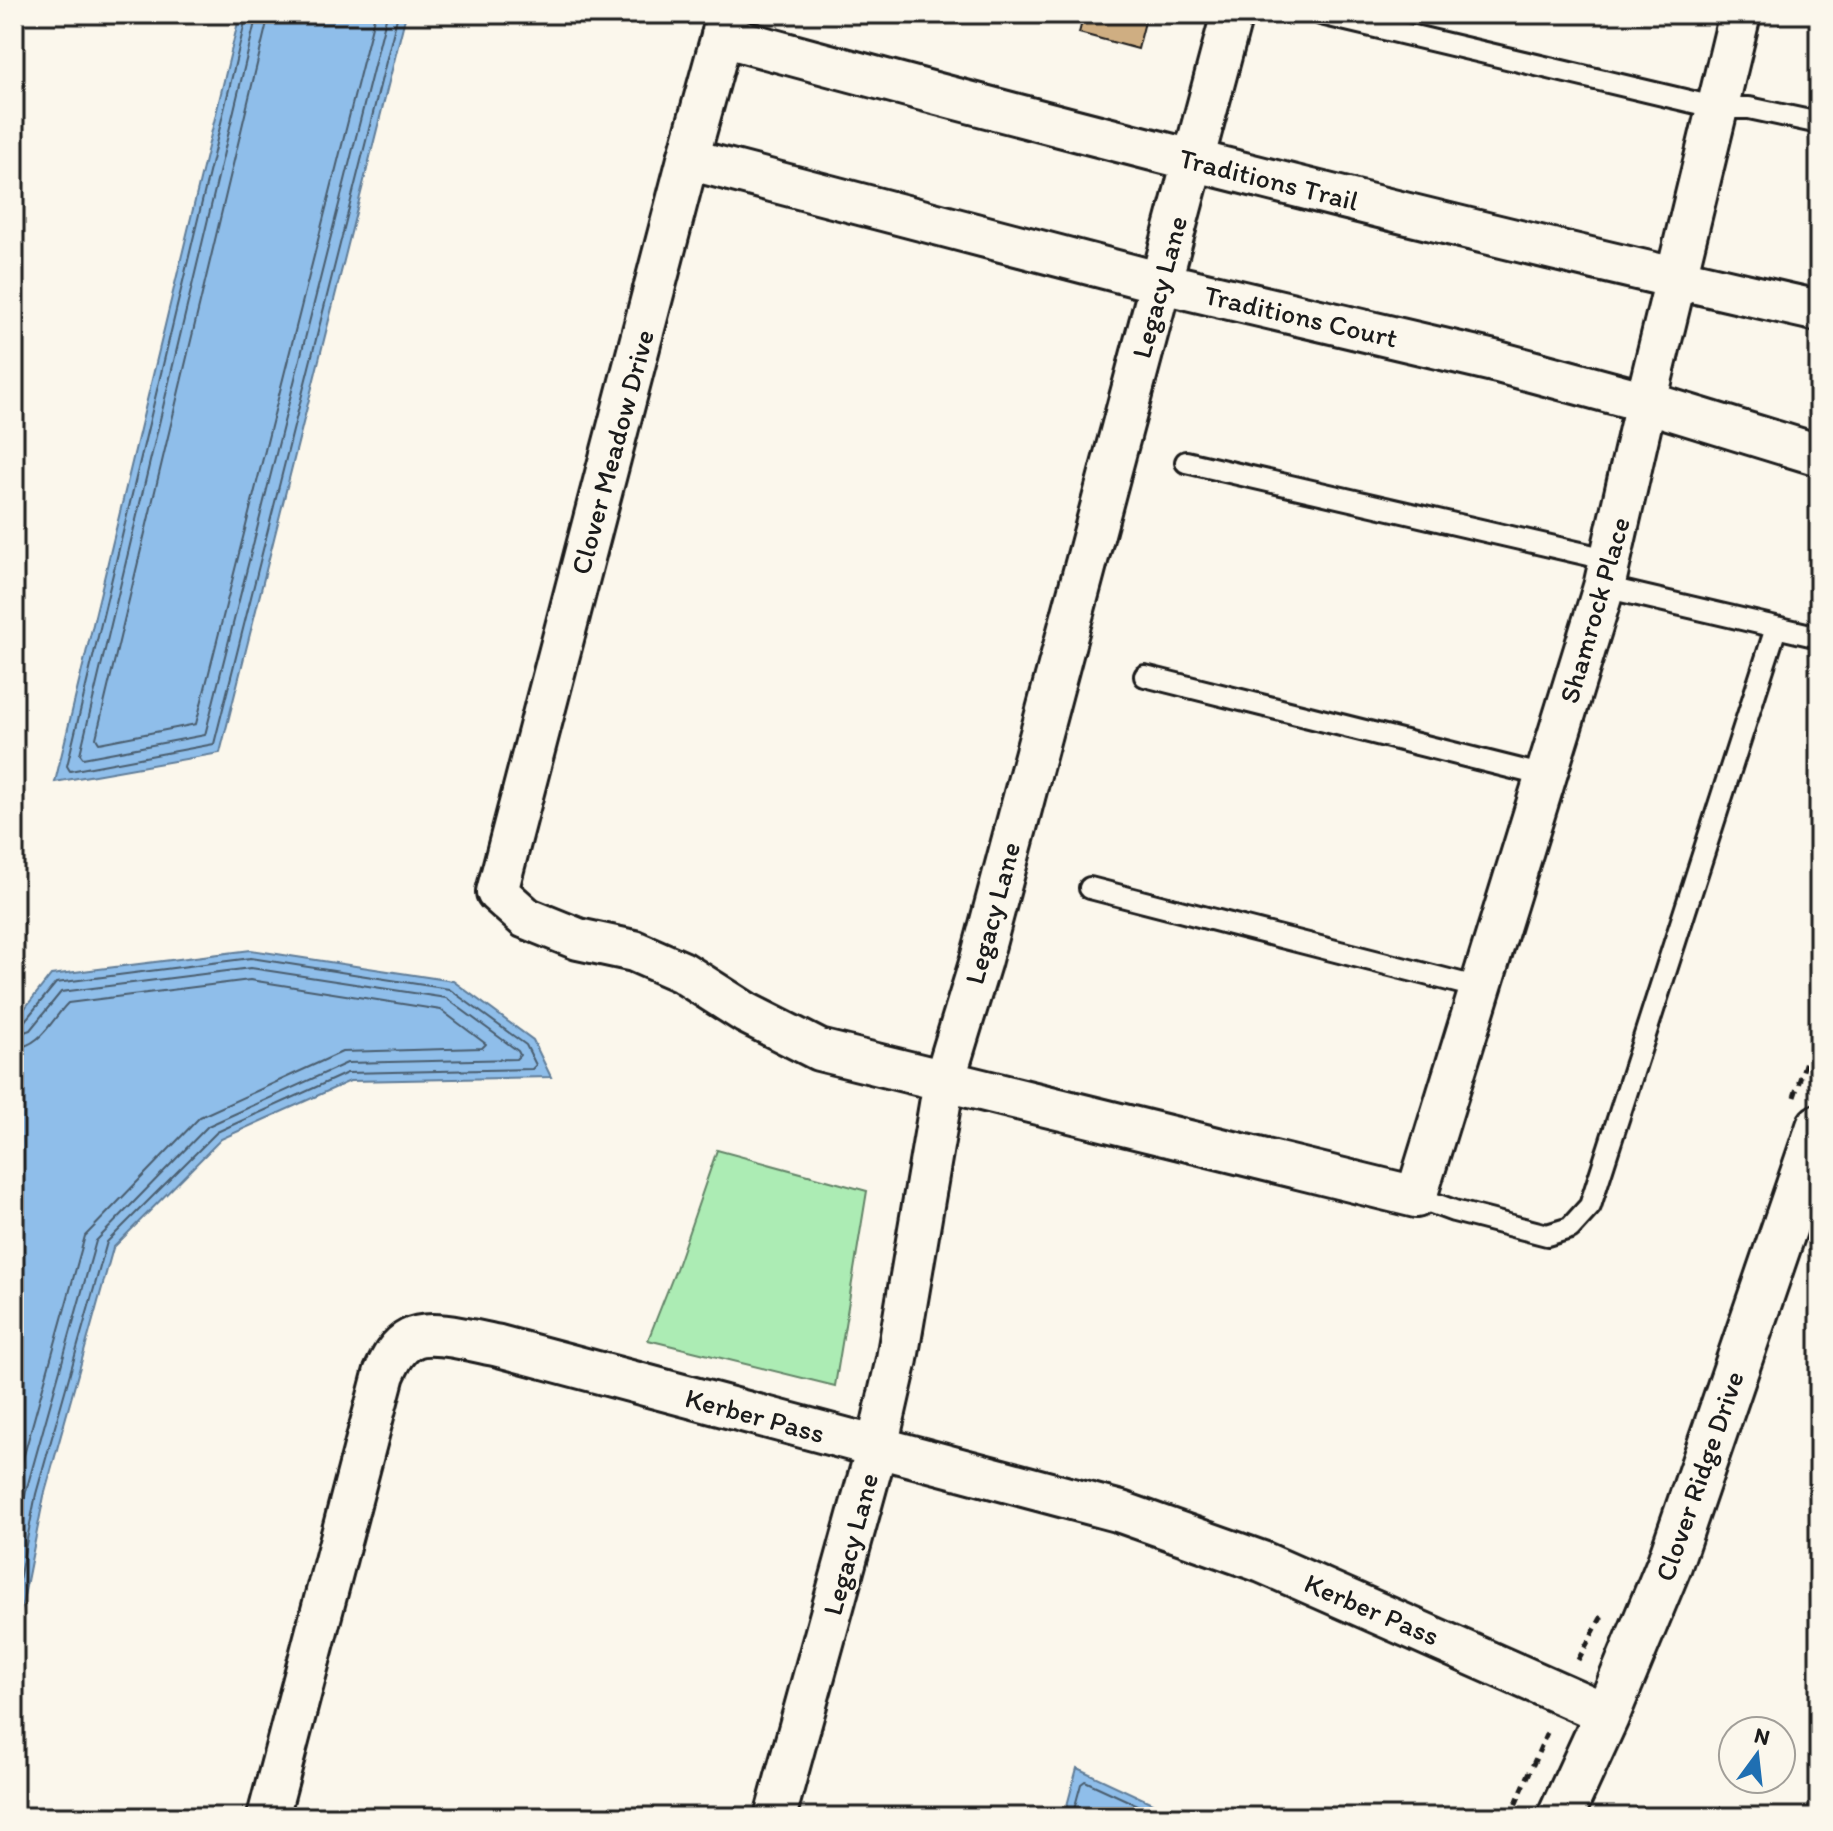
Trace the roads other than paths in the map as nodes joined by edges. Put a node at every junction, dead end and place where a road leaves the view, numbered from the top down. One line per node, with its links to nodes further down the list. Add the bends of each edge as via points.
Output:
1 (1232, 14): 8 (street, Legacy Lane)
2 (1321, 14): 5 (lane)
3 (1740, 14): 5 (street, Shamrock Place)
4 (725, 25): 7 (street, Clover Meadow Drive); 8 (street, Traditions Trail, via 1043,123)
5 (1718, 108): 6 (lane, via 1749,108); 9 (street, Shamrock Place)
6 (1819, 123)
7 (688, 159): 10 (street, Traditions Court); 22 (street, Clover Meadow Drive, via 497,892 526,918 578,939 634,951 682,972 819,1050)
8 (1194, 161): 9 (street, Traditions Trail); 10 (street, Legacy Lane)
9 (1676, 279): 11 (street, Traditions Trail); 12 (street, Shamrock Place)
10 (1159, 282): 12 (street, Traditions Court); 22 (street, Legacy Lane, via 980,963)
11 (1819, 311)
12 (1646, 402): 13 (street, Traditions Court); 15 (street, Shamrock Place)
13 (1819, 455)
14 (1186, 462): 15 (lane)
15 (1608, 574): 16 (lane); 19 (street, Shamrock Place)
16 (1776, 628): 17 (lane); 24 (lane, via 1590,1206 1570,1228 1547,1235)
17 (1819, 637)
18 (1145, 676): 19 (lane)
19 (1545, 776): 21 (street, Shamrock Place)
20 (1090, 888): 21 (lane)
21 (1480, 988): 24 (street, Shamrock Place)
22 (944, 1081): 24 (street); 25 (street, Legacy Lane)
23 (1819, 1127): 26 (street, Clover Ridge Drive, via 1669,1565)
24 (1416, 1197)
25 (877, 1447): 26 (street, Kerber Pass, via 1121,1512 1262,1562); 27 (street, Kerber Pass, via 499,1346 460,1338 411,1339 394,1354 384,1374); 28 (street, Legacy Lane)
26 (1607, 1714): 29 (street, Clover Ridge Drive)
27 (268, 1817)
28 (775, 1817)
29 (1560, 1817)

